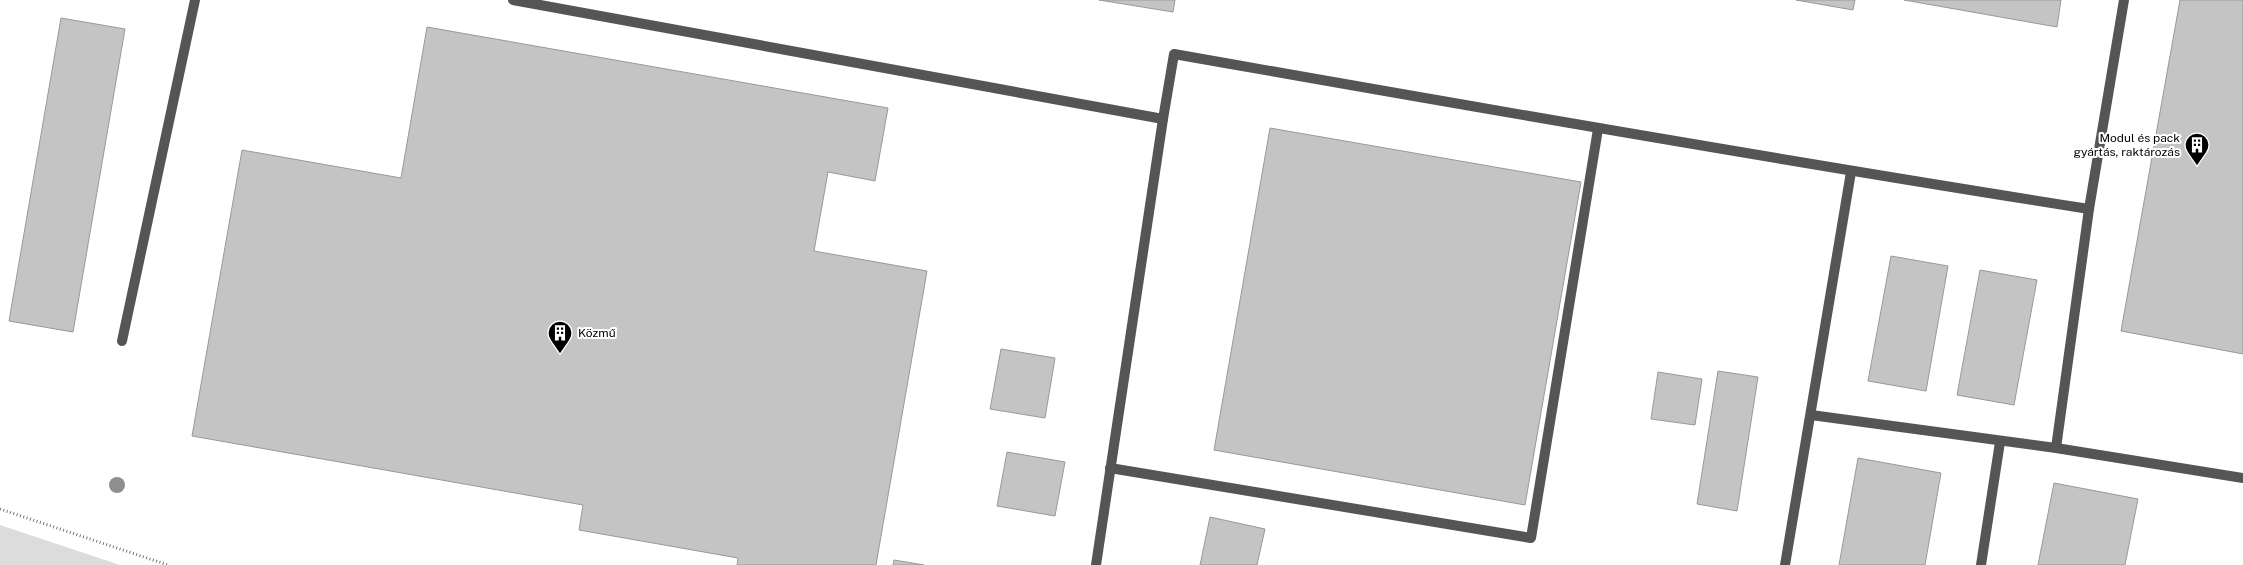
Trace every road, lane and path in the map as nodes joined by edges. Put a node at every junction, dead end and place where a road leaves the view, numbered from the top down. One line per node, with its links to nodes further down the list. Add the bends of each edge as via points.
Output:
1 (195, 0): 8 (lane)
2 (513, 0): 4 (lane)
3 (2124, 0): 7 (lane)
4 (1163, 119): 5 (lane, via 1174,54); 12 (lane)
5 (1598, 129): 6 (lane); 12 (lane, via 1531,538)
6 (1851, 172): 7 (lane); 9 (lane)
7 (2089, 209): 11 (lane)
8 (122, 341)
9 (1811, 415): 10 (lane); 17 (lane)
10 (2000, 442): 11 (lane); 18 (lane)
11 (2056, 448): 13 (lane)
12 (1110, 468): 16 (lane)
13 (2243, 478)
14 (0, 509): 15 (path)
15 (168, 565)
16 (1096, 565)
17 (1785, 565)
18 (1981, 565)

